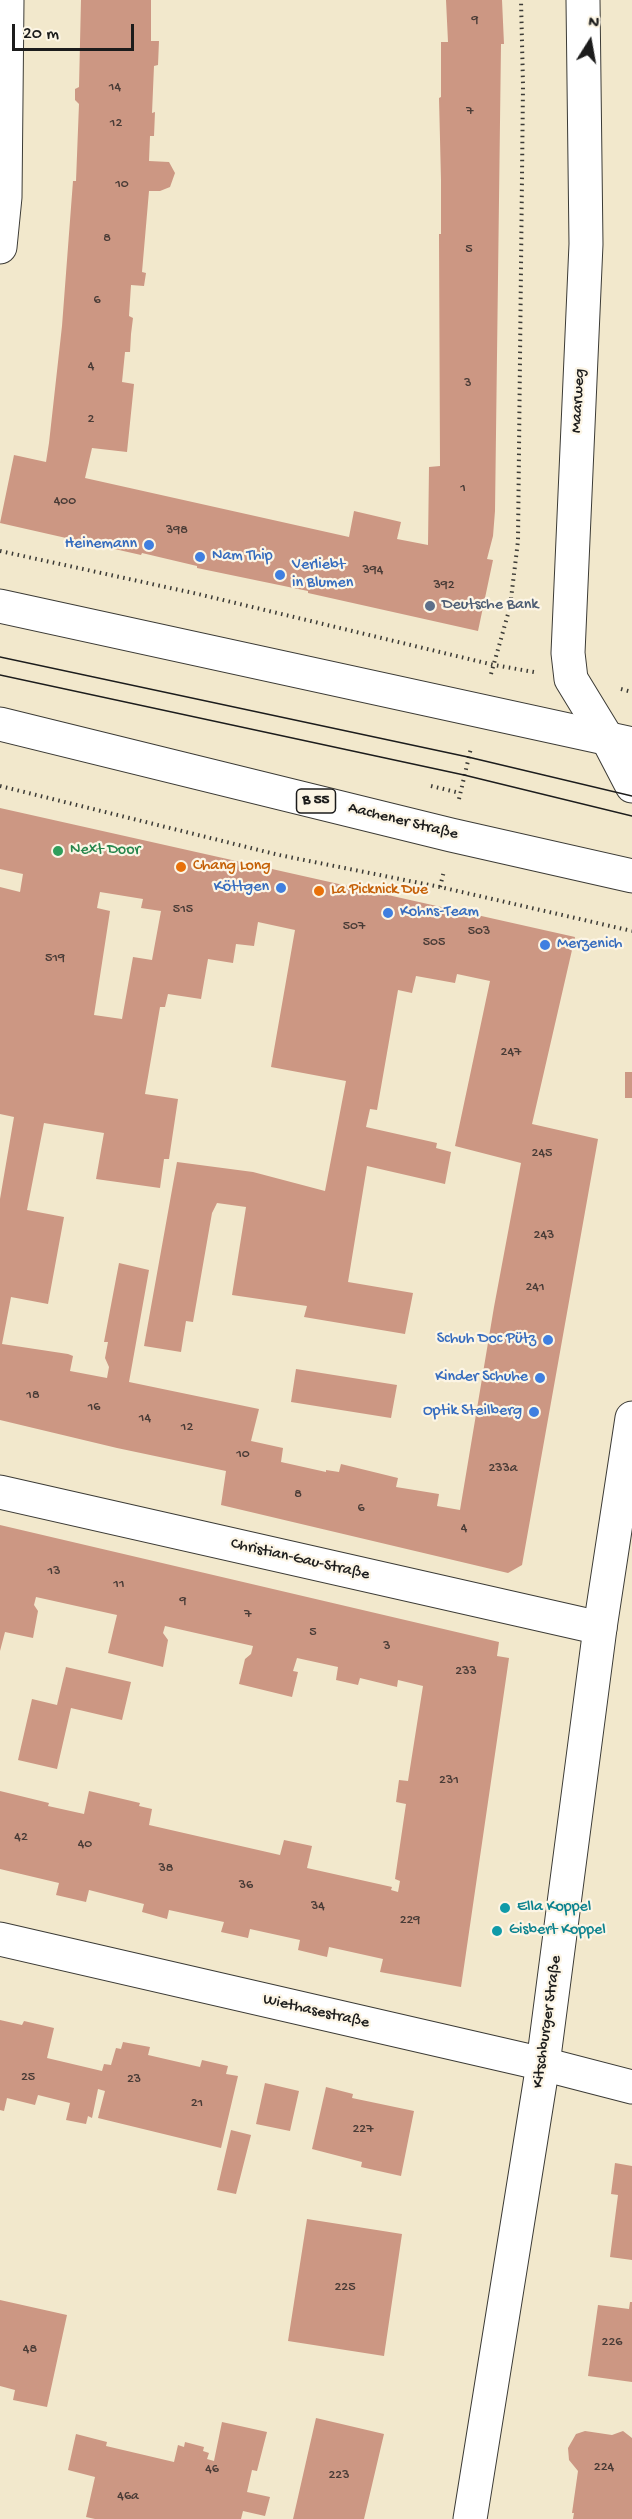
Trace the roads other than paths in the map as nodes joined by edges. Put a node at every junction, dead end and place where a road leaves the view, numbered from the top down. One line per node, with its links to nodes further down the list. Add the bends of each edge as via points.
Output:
1 (7, 0): 3 (street)
2 (583, 0): 7 (street, Maarweg, via 586,244 568,653 571,679)
3 (3, 78): 4 (street, via 5,197)
4 (0, 247)
5 (0, 606): 7 (street)
6 (0, 724): 9 (street, Aachener Straße / B 55)
7 (619, 741): 8 (street, Maarweg)
8 (632, 786)
9 (632, 876)
10 (632, 1418): 11 (street, Kitschburger Straße)
11 (627, 1482): 13 (street, Kitschburger Straße)
12 (0, 1492): 13 (street, Christian-Gau-Straße)
13 (600, 1628): 15 (street, Kitschburger Straße)
14 (0, 1939): 15 (street, Wiethasestraße)
15 (543, 2064): 16 (street, Wiethasestraße); 17 (street, Kitschburger Straße)
16 (632, 2087)
17 (470, 2519)

